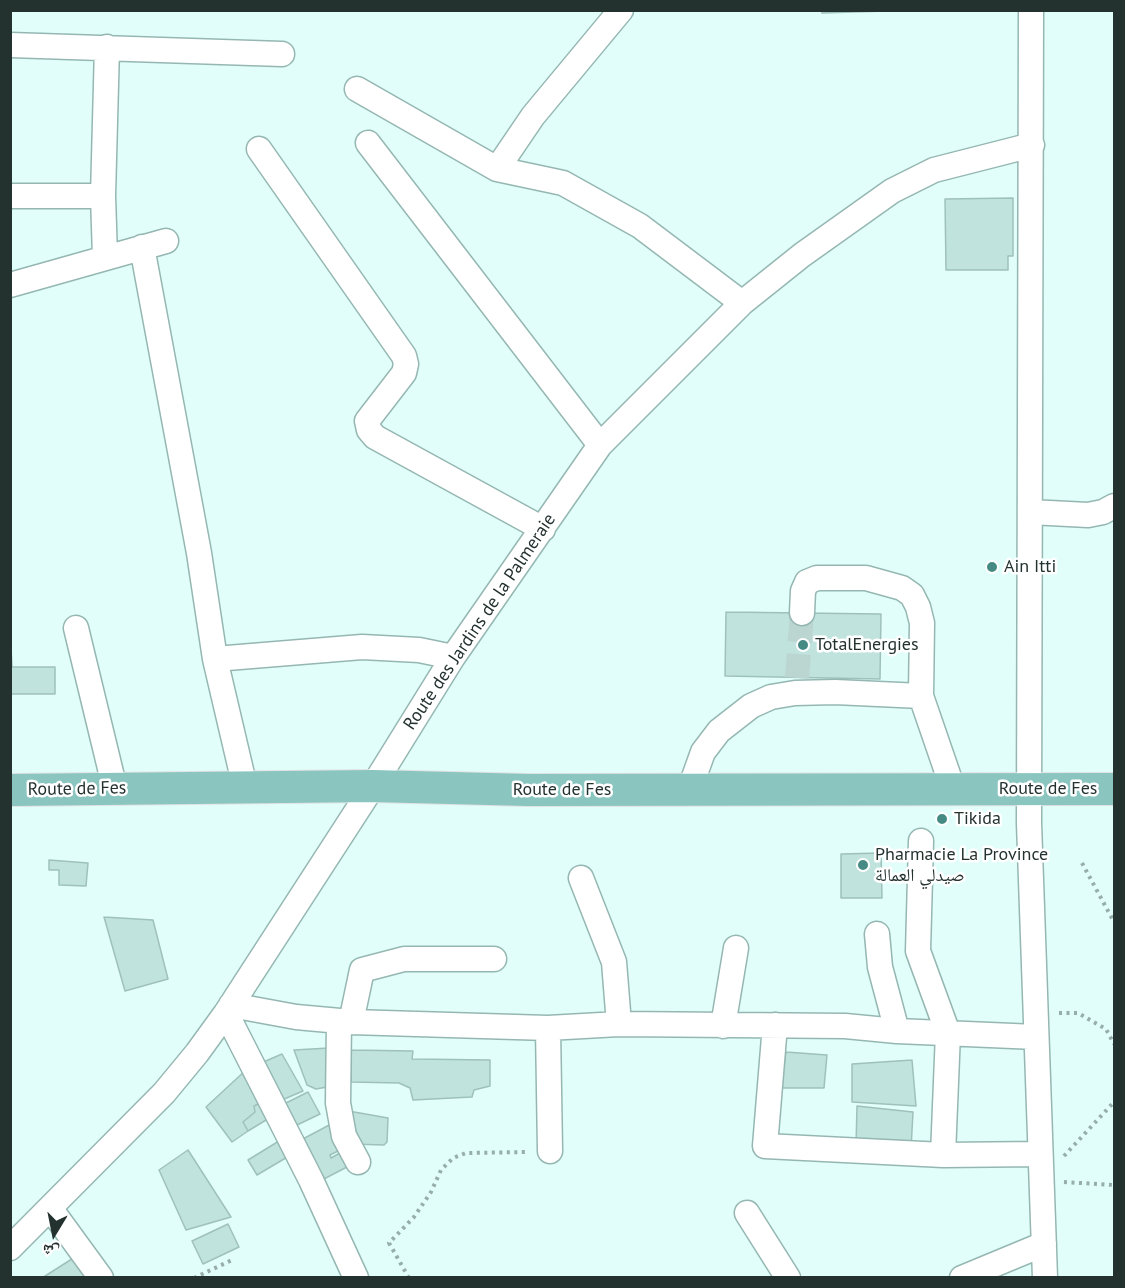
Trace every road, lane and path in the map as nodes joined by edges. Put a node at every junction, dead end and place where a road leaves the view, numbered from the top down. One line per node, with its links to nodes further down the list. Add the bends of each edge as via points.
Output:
1 (621, 10): 10 (street, via 533,116)
2 (1031, 10): 8 (street)
3 (10, 45): 4 (street)
4 (107, 47): 5 (street); 12 (street)
5 (282, 54)
6 (357, 89): 10 (street)
7 (368, 143): 18 (street)
8 (1032, 145): 17 (street, Route des Jardins de la Palmeraie, via 934,170 892,190); 20 (street)
9 (260, 149): 21 (street, via 404,356 404,373 367,421 369,430 375,437)
10 (497, 169): 17 (street, via 563,183 640,226)
11 (10, 196): 12 (street)
12 (103, 196): 15 (street)
13 (166, 241): 14 (street)
14 (142, 247): 15 (street); 25 (street)
15 (105, 257): 16 (street)
16 (10, 285)
17 (742, 303): 18 (street, Route des Jardins de la Palmeraie)
18 (600, 445): 21 (street, Route des Jardins de la Palmeraie)
19 (1114, 506): 20 (street, via 1088,515)
20 (1030, 512): 31 (street)
21 (543, 529): 24 (street, Route des Jardins de la Palmeraie)
22 (801, 613): 26 (street, via 807,582 817,578 866,578 902,588 912,595 922,623)
23 (76, 628): 29 (street)
24 (453, 657): 25 (street, via 419,650 362,647); 27 (street, Route des Jardins de la Palmeraie)
25 (215, 659): 28 (street)
26 (921, 696): 30 (street); 34 (street, via 835,692 796,685 751,706 719,731 703,752)
27 (373, 786): 28 (main road, Route de Fes); 34 (main road, Route de Fes); 42 (street, Route des Jardins de la Palmeraie)
28 (245, 787): 29 (main road, Route de Fes)
29 (115, 789): 33 (main road, Route de Fes)
30 (952, 789): 31 (main road, Route de Fes); 34 (main road, Route de Fes)
31 (1029, 789): 32 (main road, Route de Fes); 43 (street)
32 (1114, 789)
33 (10, 790)
34 (689, 791)
35 (921, 841): 50 (street, via 918,951)
36 (1082, 862): 38 (path)
37 (582, 878): 45 (street, via 614,962)
38 (1114, 922)
39 (877, 934): 49 (street, via 880,967)
40 (736, 948): 47 (street)
41 (494, 959): 44 (street, via 404,959 363,970)
42 (229, 1009): 44 (street); 60 (street, Route des Jardins de la Palmeraie, via 164,1093); 67 (street)
43 (1036, 1012): 51 (street); 52 (path, via 1078,1013 1106,1029)
44 (345, 1021): 48 (street); 57 (street, via 338,1103 344,1136)
45 (619, 1024): 47 (street); 48 (street)
46 (775, 1025): 47 (street); 49 (street); 55 (street, via 765,1146)
47 (723, 1026)
48 (548, 1028): 54 (street)
49 (897, 1031): 50 (street)
50 (948, 1033): 51 (street); 55 (street)
51 (1035, 1037): 56 (street)
52 (1114, 1044)
53 (1114, 1102): 58 (path)
54 (550, 1151): 68 (path, via 466,1154 453,1158 441,1170 414,1217 389,1243)
55 (942, 1155): 56 (street)
56 (1040, 1155): 58 (street)
57 (358, 1162)
58 (1041, 1181): 59 (path); 62 (street)
59 (1114, 1185)
60 (50, 1208): 63 (street, Route des Jardins de la Palmeraie); 65 (street)
61 (747, 1213): 69 (street)
62 (1044, 1244): 70 (street); 71 (street)
63 (10, 1248)
64 (232, 1260): 66 (path)
65 (101, 1278)
66 (194, 1278)
67 (356, 1278)
68 (409, 1278)
69 (788, 1278)
70 (962, 1278)
71 (1045, 1278)

